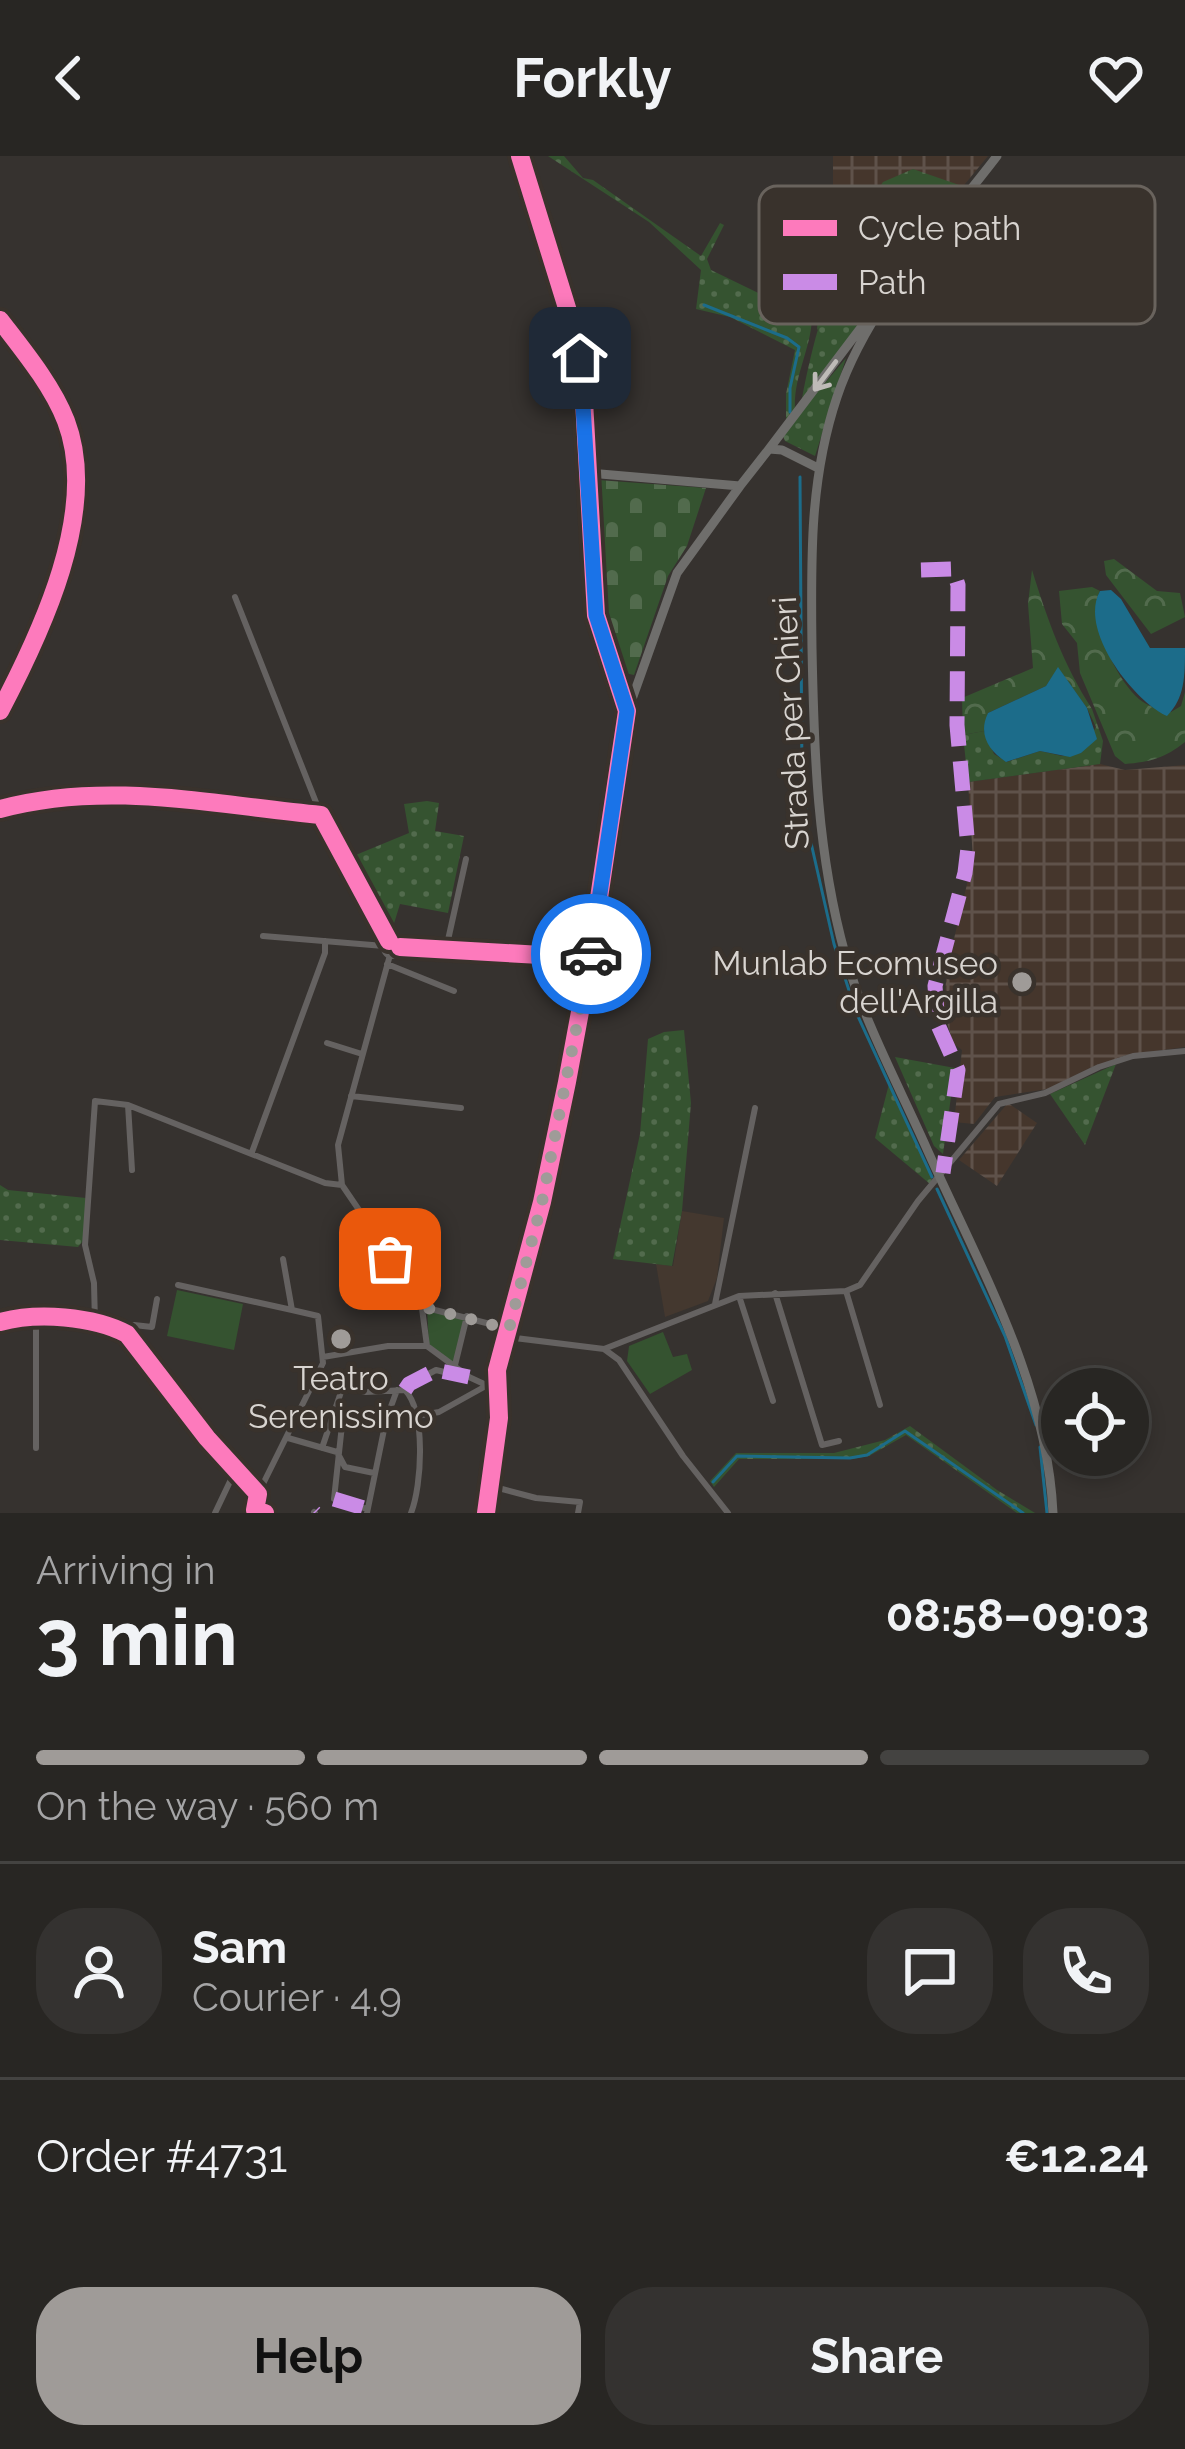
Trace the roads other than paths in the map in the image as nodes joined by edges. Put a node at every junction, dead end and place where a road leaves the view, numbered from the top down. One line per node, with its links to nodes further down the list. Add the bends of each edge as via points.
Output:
1 (520, 156): 8 (street, via 576,337)
2 (997, 156): 3 (street, Strada per Chieri)
3 (974, 186)
4 (866, 324): 6 (street, one-way to 6)
5 (872, 324): 7 (street, Strada per Chieri, via 838,396)
6 (769, 449): 7 (street); 9 (street)
7 (818, 468): 32 (street, Strada per Chieri, via 811,537 814,783 825,871 858,993)
8 (589, 473): 9 (street); 11 (street, via 596,615)
9 (740, 486): 11 (street, via 676,573)
10 (235, 597): 13 (street)
11 (627, 711): 20 (street)
12 (186, 802): 13 (street)
13 (321, 815): 17 (street)
14 (466, 859): 19 (street)
15 (262, 937): 16 (street)
16 (325, 941): 17 (street); 30 (street)
17 (387, 944): 18 (street); 21 (street)
18 (400, 947): 19 (street); 21 (street)
19 (446, 949): 20 (street)
20 (590, 958): 49 (street)
21 (389, 960): 22 (street); 25 (street)
22 (454, 991)
23 (327, 1043): 25 (street)
24 (1185, 1051): 32 (street, via 1133,1057 999,1104)
25 (362, 1054): 26 (street)
26 (351, 1096): 28 (street); 33 (street, via 338,1145)
27 (128, 1105): 30 (street); 31 (street); 47 (street, via 93,1104 85,1246)
28 (460, 1108)
29 (755, 1108): 42 (street)
30 (252, 1153): 33 (street)
31 (132, 1170)
32 (940, 1178): 37 (street, via 870,1274); 80 (street, Strada per Chieri, via 1021,1361)
33 (342, 1186): 41 (street)
34 (430, 1231): 41 (street)
35 (283, 1259): 43 (street)
36 (178, 1285): 43 (street)
37 (846, 1291): 38 (street); 61 (street)
38 (775, 1293): 39 (street); 65 (street, via 822,1445)
39 (739, 1297): 42 (street); 60 (street)
40 (157, 1299): 48 (street, via 152,1327)
41 (422, 1304): 44 (street); 50 (street)
42 (715, 1304): 51 (street)
43 (292, 1310): 52 (street, via 318,1316)
44 (467, 1316): 49 (street); 53 (street)
45 (36, 1317): 46 (street); 47 (street); 66 (street)
46 (0, 1322)
47 (95, 1323): 48 (street)
48 (122, 1330): 69 (street)
49 (508, 1333): 51 (street); 59 (street)
50 (427, 1346): 52 (street); 53 (street)
51 (604, 1349): 74 (street, via 628,1371)
52 (323, 1358): 55 (street)
53 (454, 1367): 54 (street)
54 (469, 1377): 56 (street); 58 (street, via 436,1370)
55 (316, 1380): 57 (street); 64 (street)
56 (484, 1386): 59 (street); 62 (street)
57 (343, 1388): 58 (street); 67 (street)
58 (401, 1390): 62 (street); 70 (street)
59 (498, 1390): 71 (street)
60 (772, 1401)
61 (880, 1405)
62 (417, 1416): 77 (street, via 420,1475)
63 (343, 1425): 68 (street)
64 (288, 1438): 67 (street); 72 (street)
65 (839, 1442)
66 (37, 1448)
67 (322, 1448): 68 (street)
68 (337, 1452): 70 (street, via 345,1467); 73 (street, via 334,1499)
69 (235, 1472): 72 (street); 76 (street)
70 (374, 1473): 73 (street)
71 (491, 1486): 78 (street); 79 (street, via 580,1502)
72 (258, 1494): 75 (street)
73 (367, 1511)
74 (724, 1511)
75 (257, 1512)
76 (215, 1513)
77 (411, 1513)
78 (486, 1513)
79 (578, 1513)
80 (1053, 1513)

